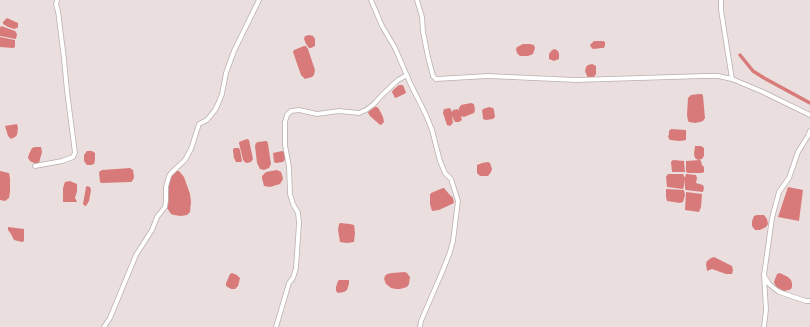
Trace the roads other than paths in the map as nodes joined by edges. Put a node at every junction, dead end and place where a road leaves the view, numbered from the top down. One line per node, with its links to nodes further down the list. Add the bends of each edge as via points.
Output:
1 (57, 0): 10 (street, via 75,154 69,158)
2 (259, 0): 13 (street, via 234,50 218,104 207,120 199,124 185,160 169,176 165,207 136,255)
3 (371, 0): 6 (street)
4 (417, 0): 7 (street, via 428,58 436,79 488,76 576,80 704,76)
5 (721, 0): 7 (street)
6 (407, 75): 14 (street, via 374,104 359,113 339,111 317,114 299,110 290,111 287,115 285,145 290,194 298,213 299,223 296,268); 15 (street, via 426,115 440,161 451,179 458,201 453,241 420,321)
7 (732, 79): 8 (street)
8 (810, 115)
9 (810, 131): 11 (street, via 798,152 789,178 779,192 772,218)
10 (35, 166)
11 (764, 275): 12 (street, via 769,284 779,292); 16 (street)
12 (810, 301)
13 (104, 327)
14 (276, 327)
15 (420, 327)
16 (764, 327)

